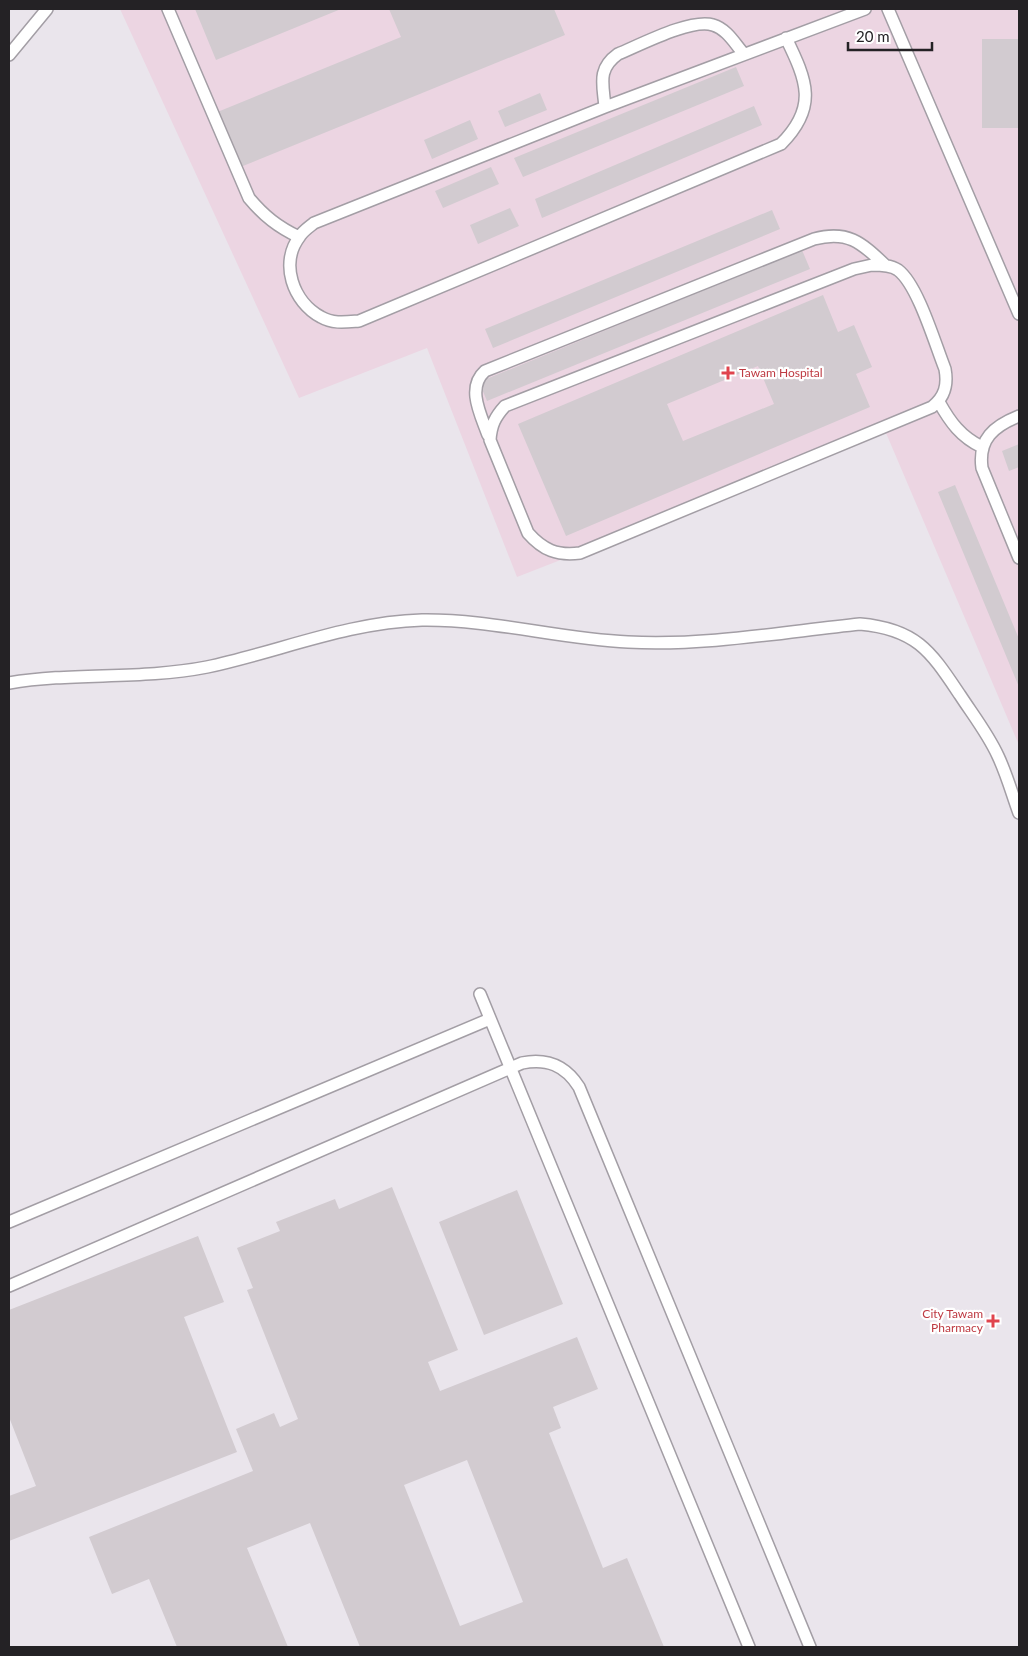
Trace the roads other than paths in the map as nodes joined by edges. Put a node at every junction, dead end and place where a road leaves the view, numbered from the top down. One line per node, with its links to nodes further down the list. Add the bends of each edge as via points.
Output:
1 (47, 9): 7 (lane)
2 (168, 9): 9 (lane, via 249,198 279,228)
3 (865, 9): 5 (lane)
4 (888, 9): 11 (lane)
5 (786, 38): 6 (lane); 9 (lane, via 802,70 806,90 799,123 781,144 385,311 359,321 340,323 322,318 306,307 295,292 290,274 291,255)
6 (744, 54): 8 (lane); 8 (lane, via 726,32 714,25 700,24 618,54 603,70)
7 (9, 55)
8 (605, 108): 9 (lane, via 333,214 314,223)
9 (299, 237)
10 (885, 265): 12 (lane, via 897,269 915,293 945,369 947,381); 14 (lane, via 854,269 505,406 490,427); 14 (lane, via 859,242 828,235 485,371 475,385 475,392)
11 (1019, 314)
12 (939, 402): 14 (lane, via 920,414 593,548 565,555 550,552 528,533); 15 (lane, via 957,429)
13 (1019, 416): 15 (lane, via 998,425)
14 (490, 440)
15 (982, 447): 16 (lane, via 982,468)
16 (1019, 558)
17 (9, 683): 18 (lane, via 148,675 206,667 342,632 422,620 506,627 588,639 670,642 729,640 860,624 877,625 910,638 939,662 988,736)
18 (1019, 813)
19 (480, 994): 20 (lane)
20 (490, 1019): 21 (lane); 22 (lane)
21 (510, 1068): 23 (lane); 24 (lane); 25 (lane, via 536,1060 549,1062 562,1067 580,1086)
22 (9, 1222)
23 (9, 1286)
24 (749, 1647)
25 (810, 1647)

